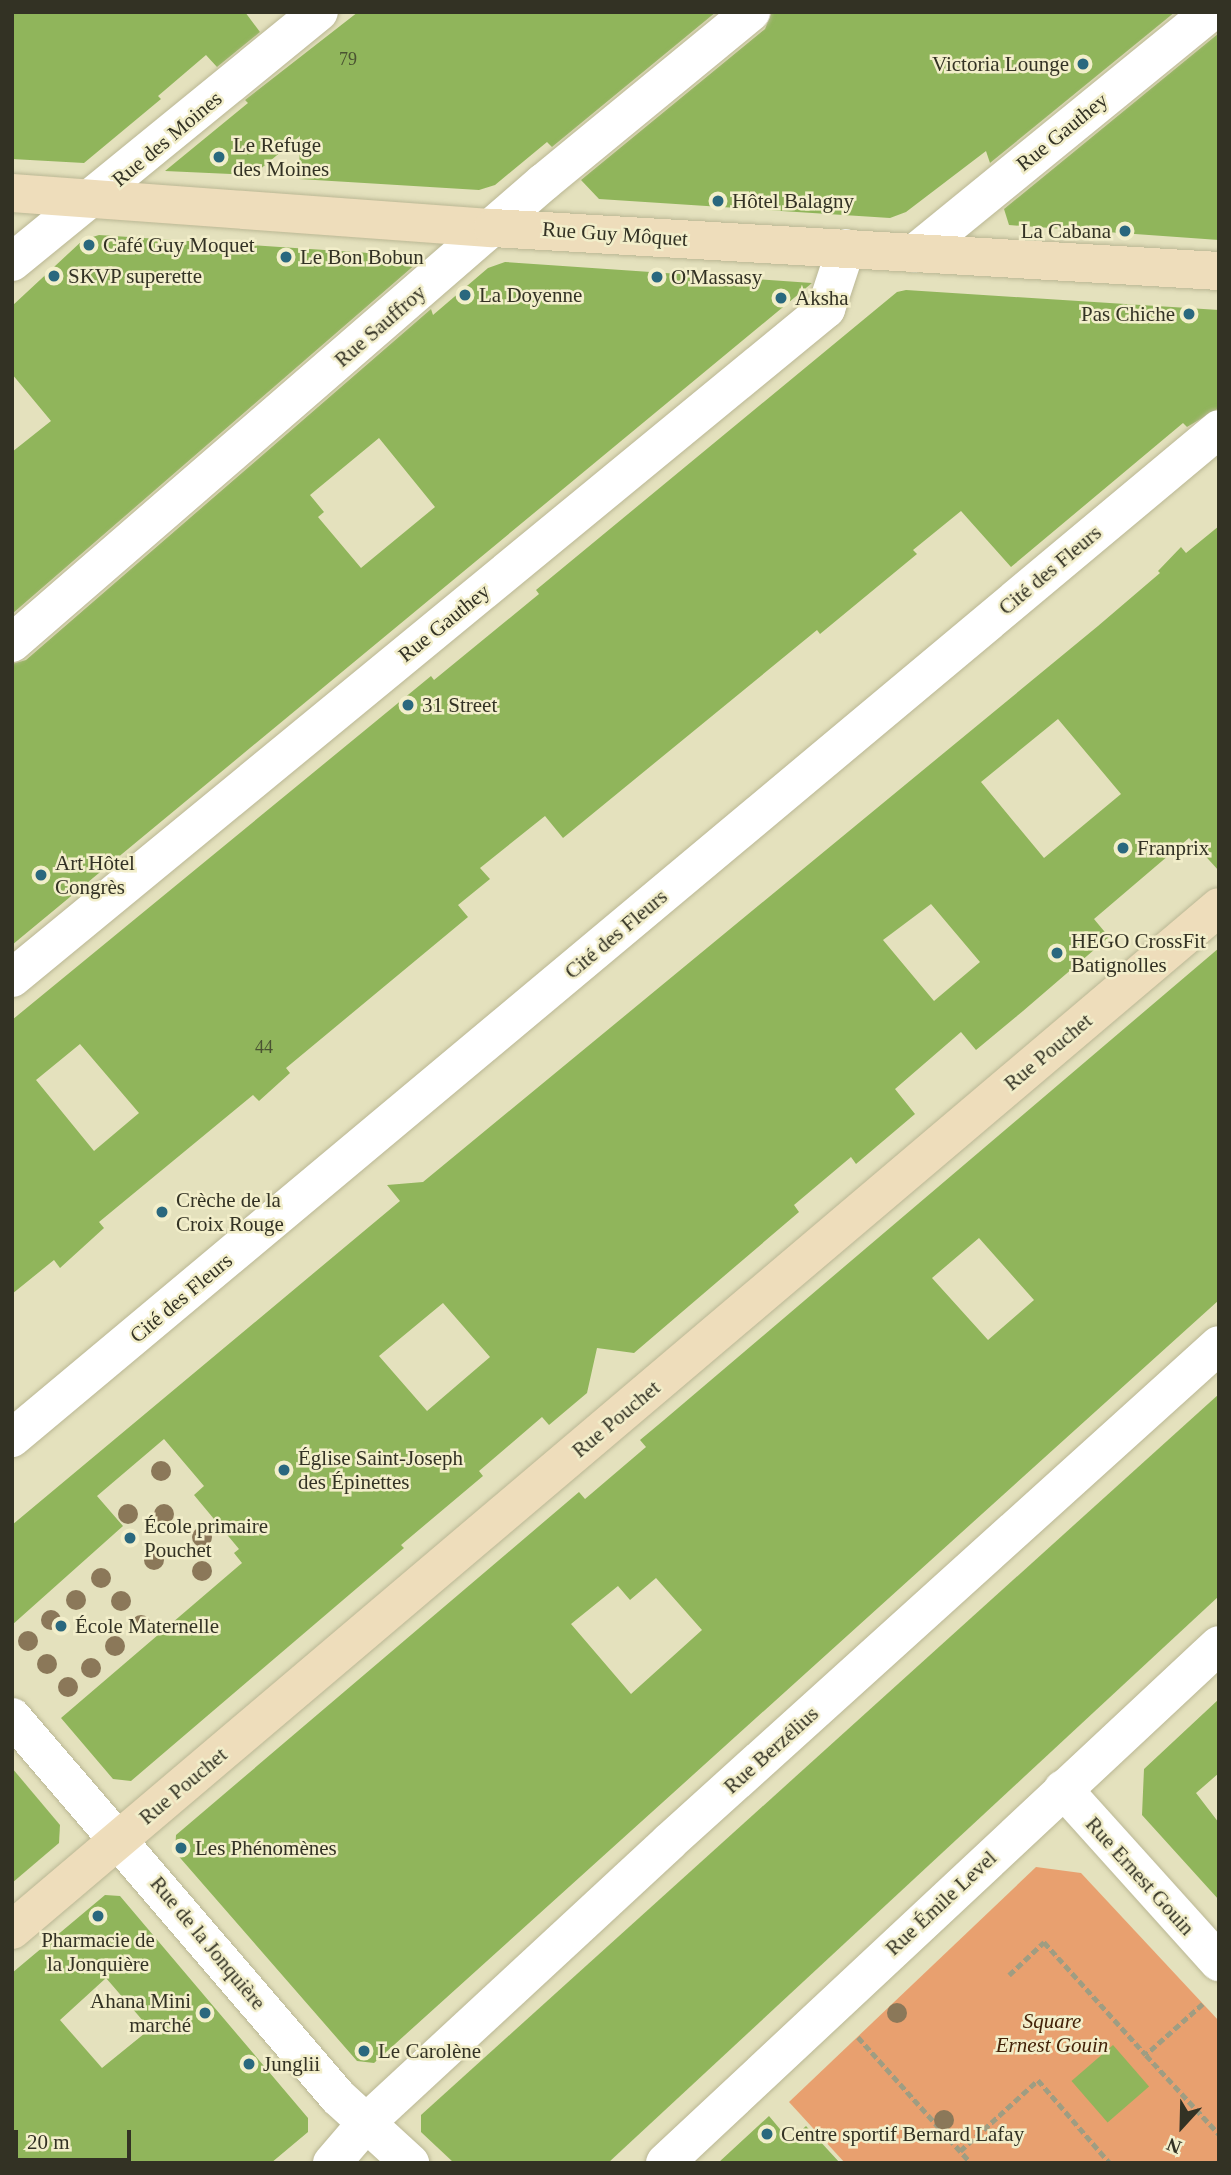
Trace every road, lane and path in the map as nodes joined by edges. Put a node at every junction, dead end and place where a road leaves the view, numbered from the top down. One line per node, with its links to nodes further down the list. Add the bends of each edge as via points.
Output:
1 (319, 12): 5 (street, Rue des Moines)
2 (751, 12): 6 (street, Rue Sauffroy)
3 (1210, 12): 8 (street, Rue Gauthey)
4 (12, 193): 5 (street, Rue Guy Môquet)
5 (97, 198): 6 (street, Rue Guy Môquet); 9 (street, Rue des Moines)
6 (494, 228): 7 (street, Rue Guy Môquet); 12 (street, Rue Sauffroy)
7 (846, 248): 8 (street, Rue Guy Môquet); 14 (street, Rue Gauthey, via 827,309)
8 (915, 253): 10 (street, Rue Guy Môquet)
9 (12, 262)
10 (1219, 271)
11 (1219, 429): 16 (street, Cité des Fleurs)
12 (12, 643)
13 (1219, 907): 20 (street, Rue Pouchet)
14 (12, 978)
15 (1219, 1345): 27 (street, Rue Berzélius)
16 (12, 1438)
17 (1219, 1645): 19 (street, Rue Émile Level)
18 (15, 1726): 20 (street, Rue de la Jonquière)
19 (1063, 1789): 22 (street, Rue Ernest Gouin); 32 (street, Rue Émile Level)
20 (119, 1839): 21 (street, Rue Pouchet); 27 (street, Rue de la Jonquière, via 338,2097)
21 (12, 1930)
22 (1219, 1962)
23 (1009, 1975): 26 (path, via 1044,1942)
24 (1203, 2004): 26 (path)
25 (858, 2037): 29 (path)
26 (1146, 2054): 28 (path)
27 (368, 2121): 30 (street, Rue Berzélius); 31 (street, Rue de la Jonquière)
28 (1219, 2134)
29 (960, 2151): 33 (path); 34 (path, via 1038,2080)
30 (332, 2163)
31 (411, 2163)
32 (665, 2163)
33 (971, 2163)
34 (1110, 2163)

